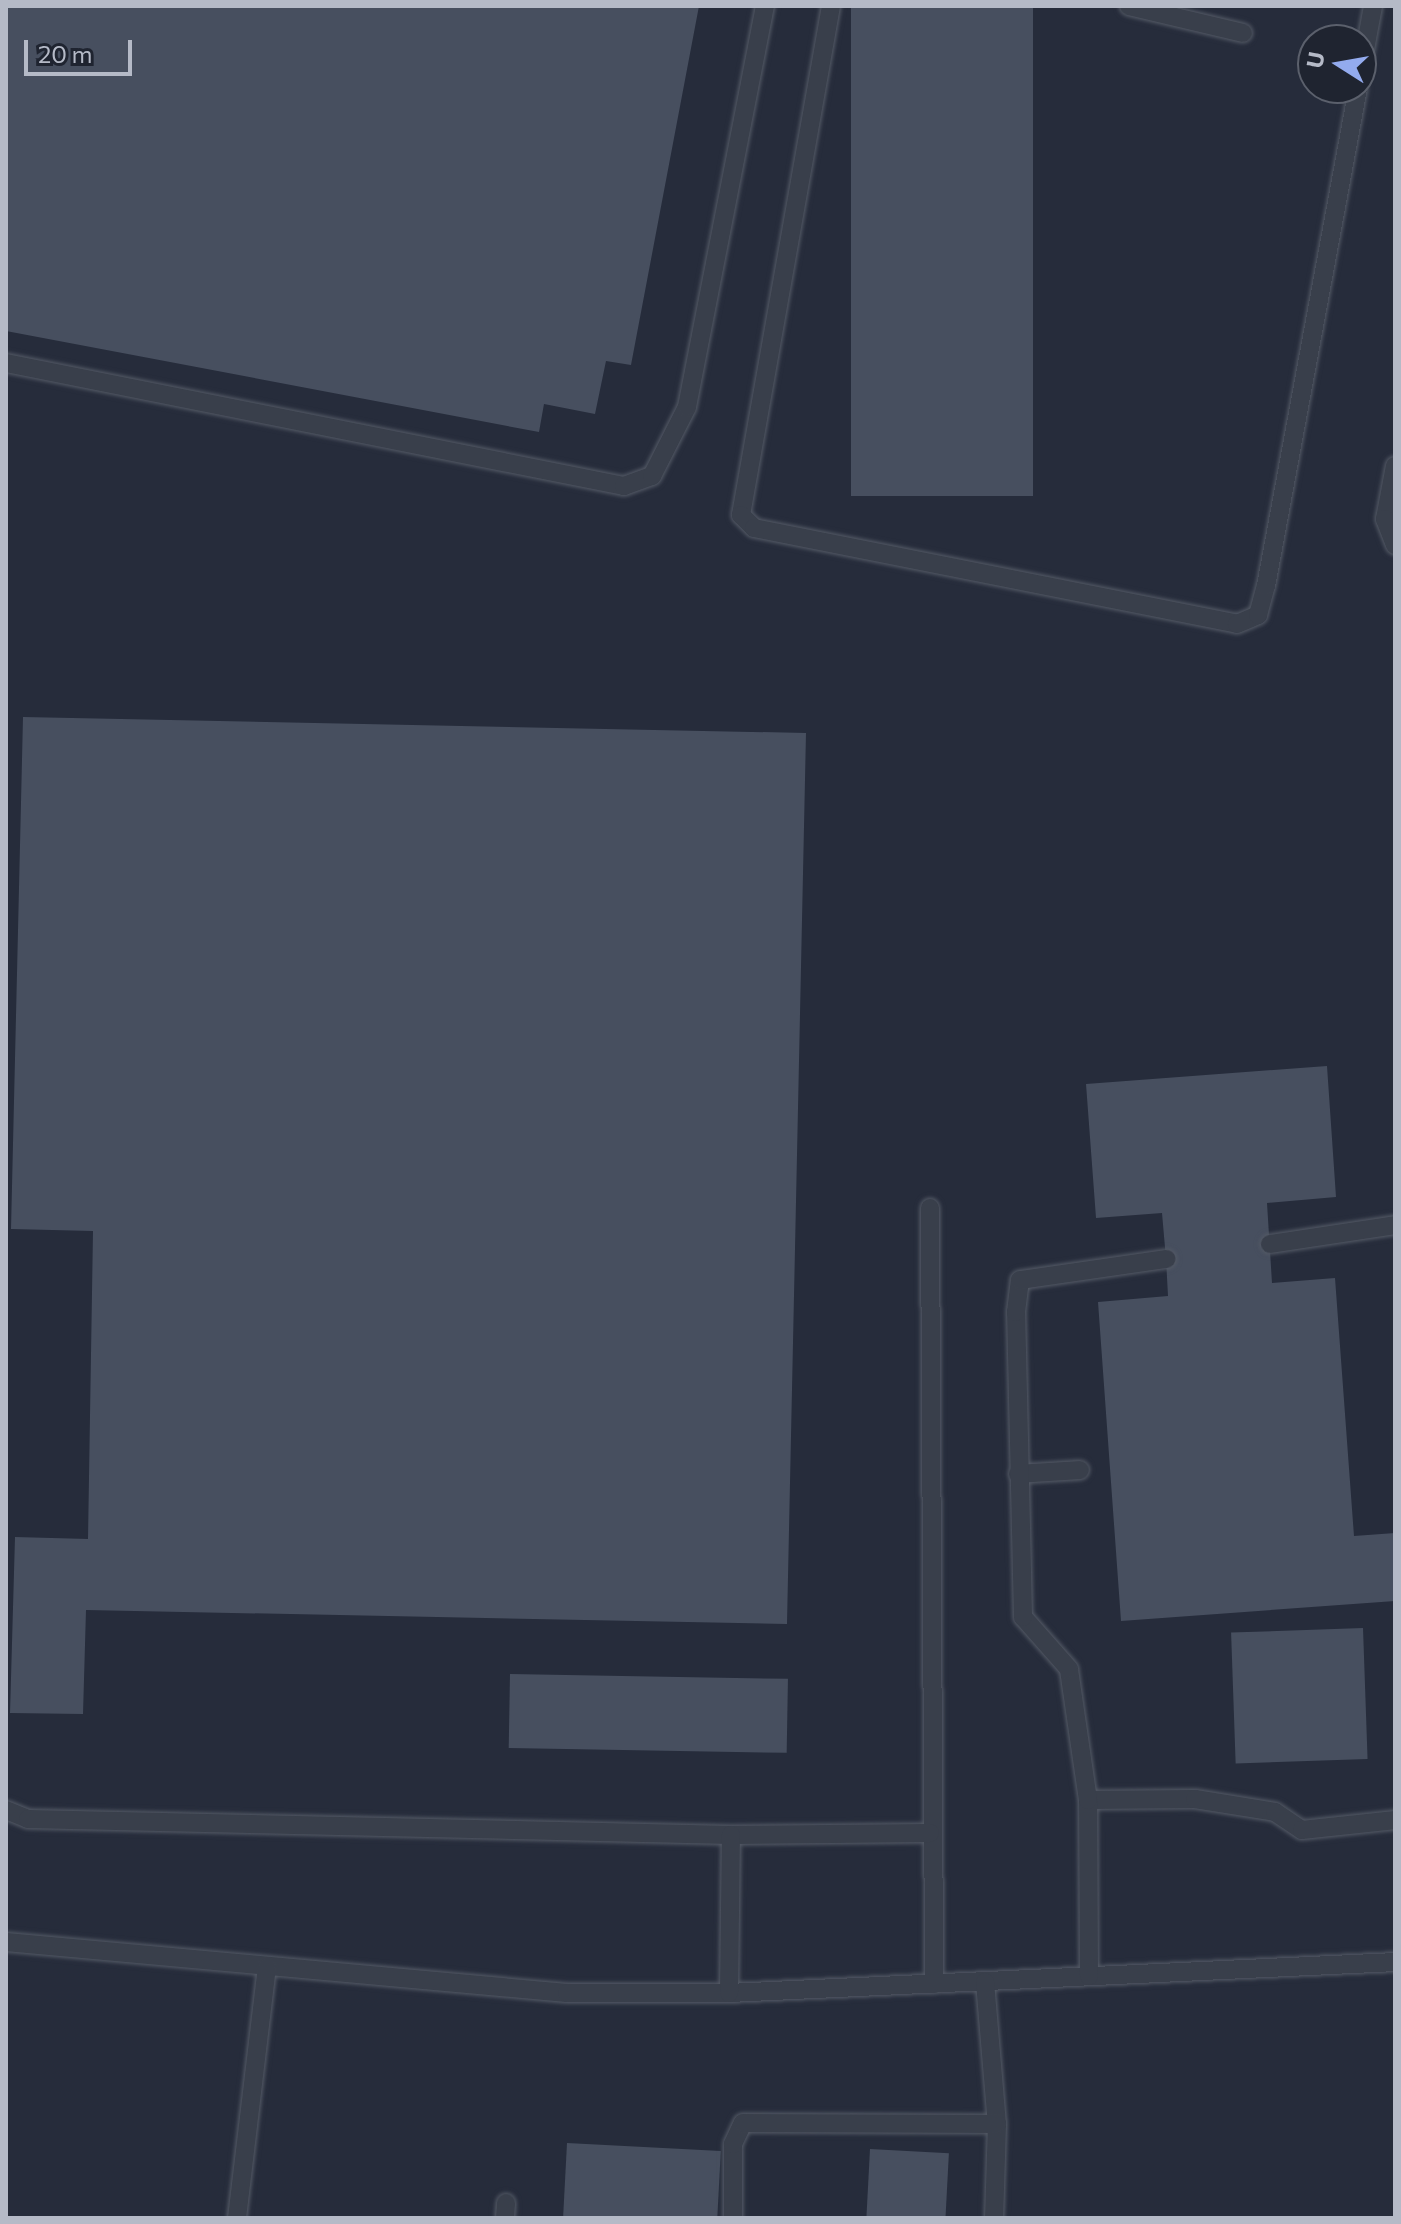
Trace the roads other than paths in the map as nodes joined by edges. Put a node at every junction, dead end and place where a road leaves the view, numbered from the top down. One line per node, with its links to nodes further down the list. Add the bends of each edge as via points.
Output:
1 (765, 6): 6 (lane, via 687,407 652,476 624,486)
2 (831, 6): 5 (lane, via 741,515 754,528 1237,624 1258,615 1266,586)
3 (1129, 6): 4 (lane)
4 (1243, 33)
5 (1355, 104)
6 (6, 363)
7 (1395, 466): 8 (lane, via 1385,519)
8 (1395, 545)
9 (930, 1208): 18 (lane)
10 (1395, 1225): 11 (lane)
11 (1270, 1244)
12 (1166, 1259): 14 (lane, via 1020,1280)
13 (1080, 1470): 14 (lane)
14 (1018, 1474): 15 (lane, via 1023,1617 1069,1669)
15 (1088, 1800): 17 (lane, via 1195,1799 1275,1812 1302,1830); 23 (lane)
16 (6, 1810): 19 (lane, via 28,1819)
17 (1395, 1820)
18 (930, 1833): 19 (lane); 25 (lane)
19 (731, 1835): 26 (lane)
20 (6, 1942): 22 (lane)
21 (1395, 1962): 23 (lane)
22 (267, 1967): 26 (lane, via 567,1993); 28 (lane)
23 (1089, 1976): 24 (lane)
24 (985, 1982): 25 (lane); 27 (lane)
25 (934, 1984): 26 (lane)
26 (729, 1993)
27 (997, 2124): 29 (lane, via 743,2123 733,2144); 30 (lane)
28 (237, 2218)
29 (733, 2218)
30 (994, 2218)

